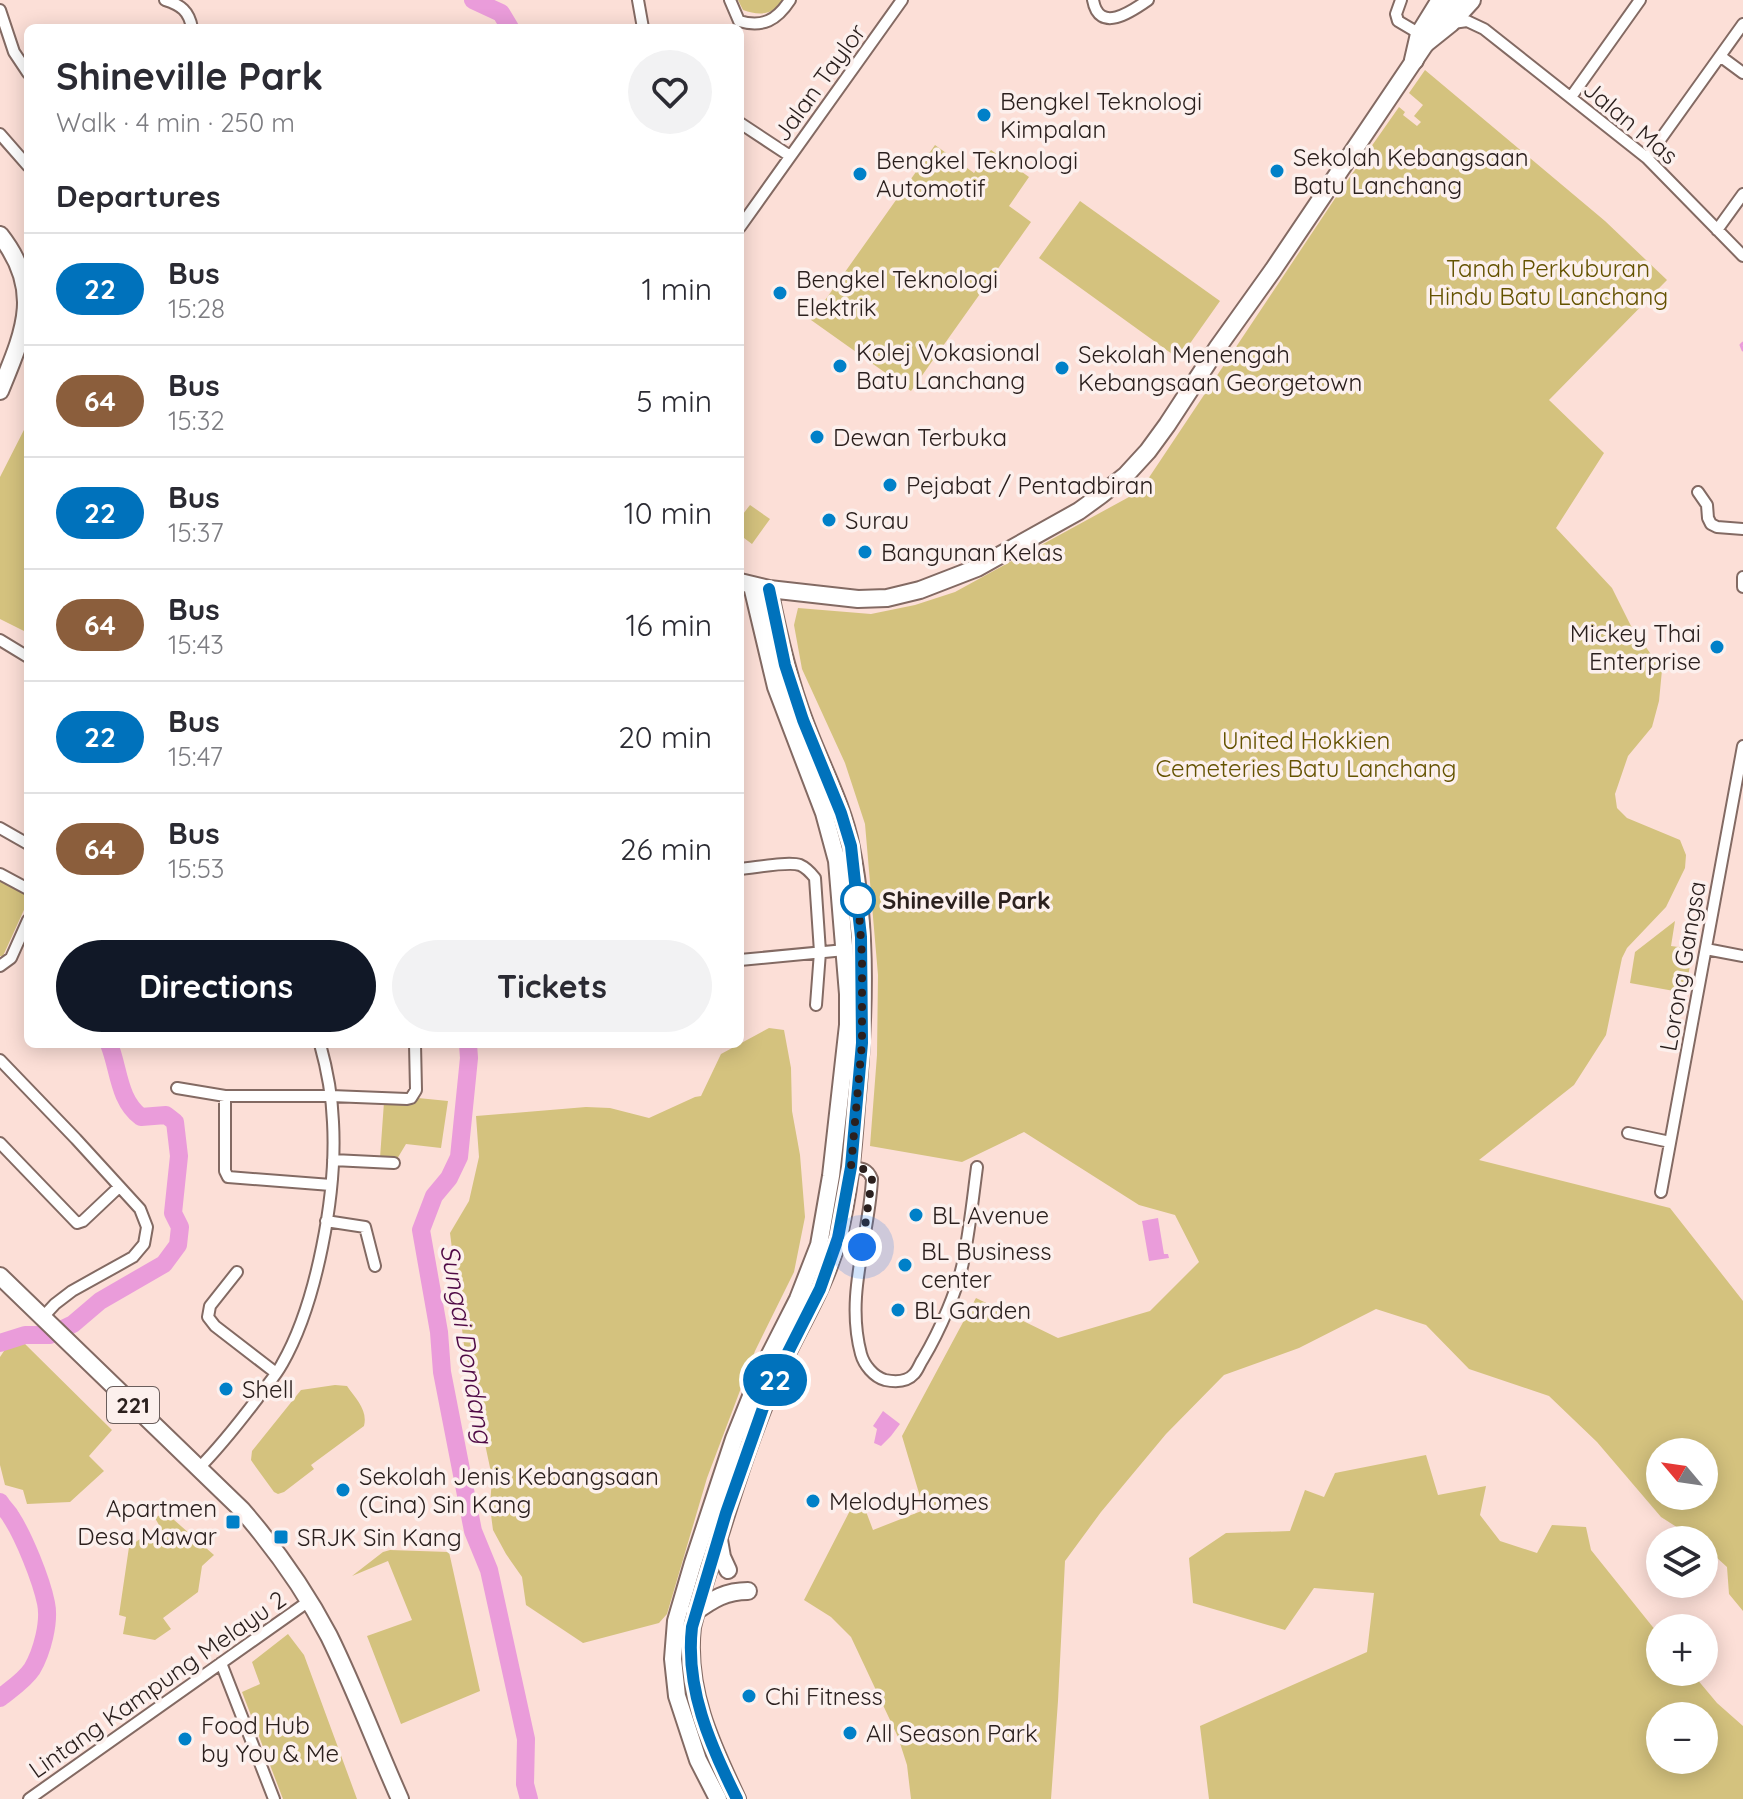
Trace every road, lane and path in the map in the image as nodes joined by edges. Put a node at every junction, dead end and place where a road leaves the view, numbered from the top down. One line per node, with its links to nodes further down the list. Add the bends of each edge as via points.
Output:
1 (165, 0): 13 (street)
2 (638, 0): 16 (street)
3 (730, 0): 17 (street)
4 (790, 0): 19 (street, via 769,20)
5 (902, 0): 29 (street, Jalan Taylor)
6 (1093, 0): 7 (street, via 1100,15 1114,19)
7 (1148, 0)
8 (1401, 0): 21 (street, via 1398,21)
9 (1441, 0): 21 (highway)
10 (1455, 0): 21 (main road)
11 (1471, 0): 20 (street, Jalan Mas, via 1470,10); 21 (highway)
12 (1640, 0): 26 (street)
13 (183, 2): 15 (street)
14 (0, 10): 24 (street)
15 (191, 24)
16 (642, 24)
17 (737, 24)
18 (1743, 24): 22 (street)
19 (744, 25)
20 (1484, 29): 21 (street, Jalan Mas, via 1467,21); 26 (street, Jalan Mas)
21 (1432, 32): 23 (highway)
22 (1720, 56): 25 (street); 30 (street)
23 (1414, 60): 47 (main road, via 1167,425 1126,475 1079,511 953,578 887,598)
24 (24, 67)
25 (1743, 73)
26 (1571, 97): 30 (street, Jalan Mas)
27 (744, 126): 29 (street)
28 (0, 134): 31 (street)
29 (790, 156): 33 (street, Jalan Taylor)
30 (1647, 158): 34 (street, Jalan Mas)
31 (24, 161)
32 (1743, 194): 34 (street)
33 (744, 221)
34 (1717, 230): 37 (street, Jalan Mas)
35 (0, 235): 36 (main road)
36 (11, 249): 38 (main road); 39 (main road)
37 (1743, 256)
38 (24, 257)
39 (24, 282)
40 (23, 351): 41 (main road)
41 (1, 389)
42 (1698, 492): 43 (street, via 1711,524)
43 (1743, 529)
44 (1743, 577): 46 (street)
45 (754, 586): 47 (main road); 49 (main road); 59 (main road, via 776,687 831,840)
46 (1743, 587)
47 (814, 595): 49 (main road, via 785,607)
48 (0, 640): 50 (street)
49 (780, 646): 77 (main road, via 841,813 858,896 862,1043)
50 (24, 655)
51 (1743, 746): 58 (street, Lorong Gangsa)
52 (0, 828): 53 (street)
53 (24, 842)
54 (744, 869): 60 (street, via 792,864 809,871 815,878)
55 (0, 874): 56 (street)
56 (24, 887)
57 (24, 929): 63 (street, via 11,958)
58 (1706, 949): 61 (street); 73 (street, Lorong Gangsa)
59 (845, 950): 60 (street); 71 (main road, via 848,1025)
60 (820, 952): 62 (street); 64 (street)
61 (1743, 956)
62 (744, 960)
63 (0, 966)
64 (816, 1005)
65 (321, 1048): 70 (street)
66 (415, 1048): 70 (street, via 416,1090 411,1098)
67 (0, 1060): 80 (street)
68 (177, 1088): 69 (street)
69 (225, 1096): 70 (street); 79 (street, via 228,1177)
70 (331, 1096): 75 (street)
71 (840, 1097): 77 (main road, via 841,1156); 83 (main road)
72 (1628, 1133): 73 (street)
73 (1670, 1142): 81 (street, Lorong Gangsa)
74 (0, 1143): 80 (street, via 77,1223)
75 (333, 1160): 76 (street); 79 (street)
76 (394, 1163)
77 (851, 1167): 78 (street, via 866,1169 872,1179 856,1287 861,1353 880,1377 903,1381 914,1374 931,1346 964,1260); 83 (main road, via 839,1177); 91 (main road, via 830,1262 778,1372)
78 (977, 1167)
79 (331, 1185): 82 (street)
80 (119, 1187): 87 (street, via 145,1219 144,1244 133,1257 55,1304)
81 (1661, 1192)
82 (326, 1221): 84 (street, via 365,1227); 88 (street, via 305,1308)
83 (823, 1225): 90 (main road, via 811,1268 746,1407)
84 (375, 1266)
85 (237, 1272): 88 (street, via 210,1306 208,1317)
86 (0, 1276): 87 (main road, 221)
87 (45, 1320): 89 (main road, 221)
88 (276, 1373): 89 (street)
89 (198, 1469): 95 (main road, 221, via 253,1523)
90 (714, 1497): 92 (main road, via 703,1555); 97 (main road)
91 (718, 1538): 92 (main road); 93 (main road)
92 (707, 1567): 96 (main road); 97 (main road, via 699,1572)
93 (728, 1570)
94 (748, 1591): 96 (main road, via 721,1595)
95 (309, 1601): 98 (street, Lintang Kampung Melayu 2); 101 (main road, 221)
96 (695, 1612): 103 (main road, via 690,1644 694,1689)
97 (676, 1621): 102 (main road, via 677,1696 698,1760)
98 (221, 1663): 99 (street, Lintang Kampung Melayu 2); 100 (street)
99 (29, 1799)
100 (274, 1799)
101 (399, 1799)
102 (718, 1799)
103 (737, 1799)

